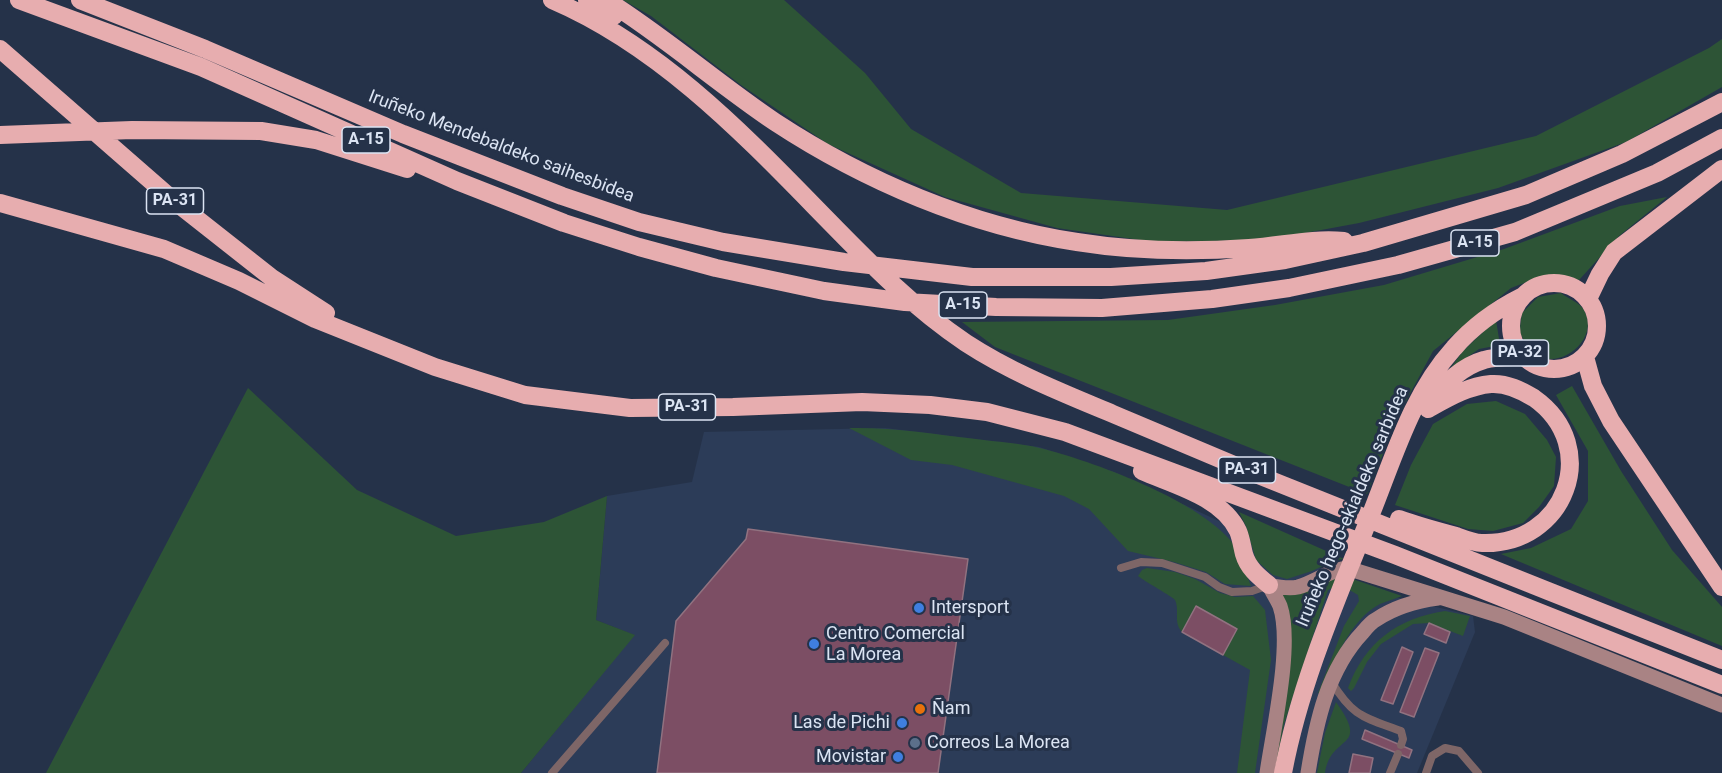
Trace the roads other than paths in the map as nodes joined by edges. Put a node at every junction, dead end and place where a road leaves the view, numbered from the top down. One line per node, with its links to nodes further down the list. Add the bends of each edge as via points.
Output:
1 (19, 0): 11 (highway, A-15, via 201,67)
2 (80, 0): 14 (highway, Iruñeko Mendebaldeko saihesbidea / A-15, via 562,196 639,222 723,242 972,277 1111,277 1206,271 1285,260)
3 (552, 0): 13 (highway, via 630,42 662,66 748,141)
4 (587, 0): 13 (highway, PA-31, via 636,30 725,103 787,165)
5 (606, 0): 14 (highway, via 742,99 813,145 886,184 996,223 1077,242 1196,251 1320,239)
6 (0, 49): 17 (highway, PA-31, via 200,221 272,278)
7 (1722, 102): 14 (highway, Iruñeko Mendebaldeko saihesbidea / A-15, via 1622,154 1526,195)
8 (0, 135): 11 (highway, via 261,131 316,140 424,175)
9 (1722, 138): 11 (highway, A-15, via 1658,173 1515,232 1398,265 1289,288 1102,308 905,302 824,291 639,247 564,224)
10 (1722, 169): 16 (highway, via 1614,252)
11 (457, 181)
12 (0, 203): 17 (highway, via 164,249)
13 (815, 207): 23 (highway, PA-31, via 903,294 994,361 1032,381)
14 (1363, 243)
15 (1522, 296): 16 (highway, PA-32, via 1535,287 1556,283 1577,289); 18 (highway, PA-32, via 1510,326); 22 (highway, Iruñeko hego-ekialdeko sarbidea / PA-32, via 1477,325 1453,348 1417,402)
16 (1588, 299): 19 (highway, via 1597,322 1597,335)
17 (363, 337): 21 (highway, PA-31, via 435,367 525,394 630,408 862,402 930,405)
18 (1523, 357): 19 (highway, PA-32, via 1534,365 1554,369 1574,365); 20 (highway, Iruñeko hego-ekialdeko sarbidea / PA-32, via 1485,360 1461,371)
19 (1585, 357): 26 (highway, via 1593,386 1611,421)
20 (1428, 409): 22 (highway, Iruñeko hego-ekialdeko sarbidea / PA-32); 23 (highway, via 1472,387 1493,384 1513,387 1536,400 1559,426 1570,455 1565,492 1556,510 1526,535 1508,542 1480,543)
21 (1020, 420): 25 (highway, via 1038,435 1130,466 1219,508 1239,533 1247,563); 32 (highway, PA-31, via 1148,461)
22 (1397, 459): 28 (highway, Iruñeko hego-ekialdeko sarbidea / PA-32)
23 (1229, 463): 30 (highway, PA-31)
24 (1121, 568): 25 (lane, via 1141,562 1162,563 1233,592)
25 (1269, 585): 27 (street, via 1295,587 1335,569 1347,568); 35 (street, via 1280,606 1284,630)
26 (1722, 587)
27 (1441, 597): 31 (street, via 1400,606 1375,620 1354,641); 33 (street, via 1504,617)
28 (1330, 626): 36 (highway, Iruñeko hego-ekialdeko sarbidea / PA-32, via 1306,681); 37 (highway, Iruñeko hego-ekialdeko sarbidea / PA-32)
29 (665, 643): 34 (lane)
30 (1722, 660)
31 (1331, 681): 38 (street); 39 (lane, via 1358,715 1401,731 1403,739)
32 (1722, 685)
33 (1722, 705)
34 (552, 773)
35 (1267, 773)
36 (1283, 773)
37 (1291, 773)
38 (1308, 773)
39 (1390, 773)
40 (1426, 773): 41 (lane, via 1432,756 1444,748 1459,751)
41 (1478, 773)

